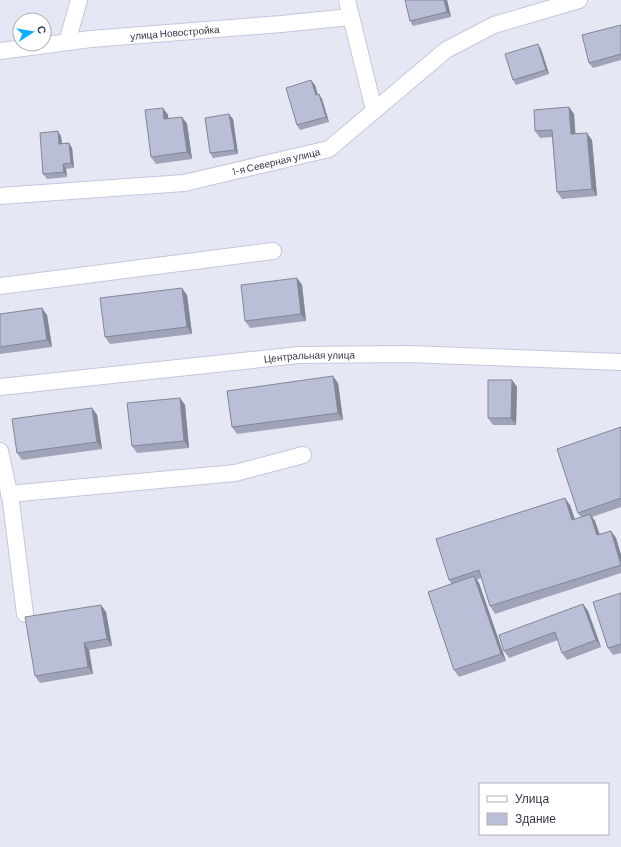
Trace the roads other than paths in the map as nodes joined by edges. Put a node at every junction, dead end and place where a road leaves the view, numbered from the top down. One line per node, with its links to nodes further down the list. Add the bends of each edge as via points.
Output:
1 (79, 0): 5 (street)
2 (347, 0): 4 (street)
3 (579, 0): 7 (street, 1-я Северная улица, via 494,25 446,50)
4 (350, 16): 5 (street, улица Новостройка); 7 (street)
5 (67, 42): 6 (street, улица Новостройка)
6 (0, 51)
7 (374, 110): 8 (street, 1-я Северная улица, via 329,149 184,183)
8 (0, 196)
9 (273, 251): 10 (street)
10 (0, 286)
11 (621, 362): 12 (street, Центральная улица, via 408,354 299,355)
12 (0, 387)
13 (0, 450): 15 (street)
14 (303, 455): 15 (street, via 235,473)
15 (9, 494): 16 (street)
16 (25, 614)

